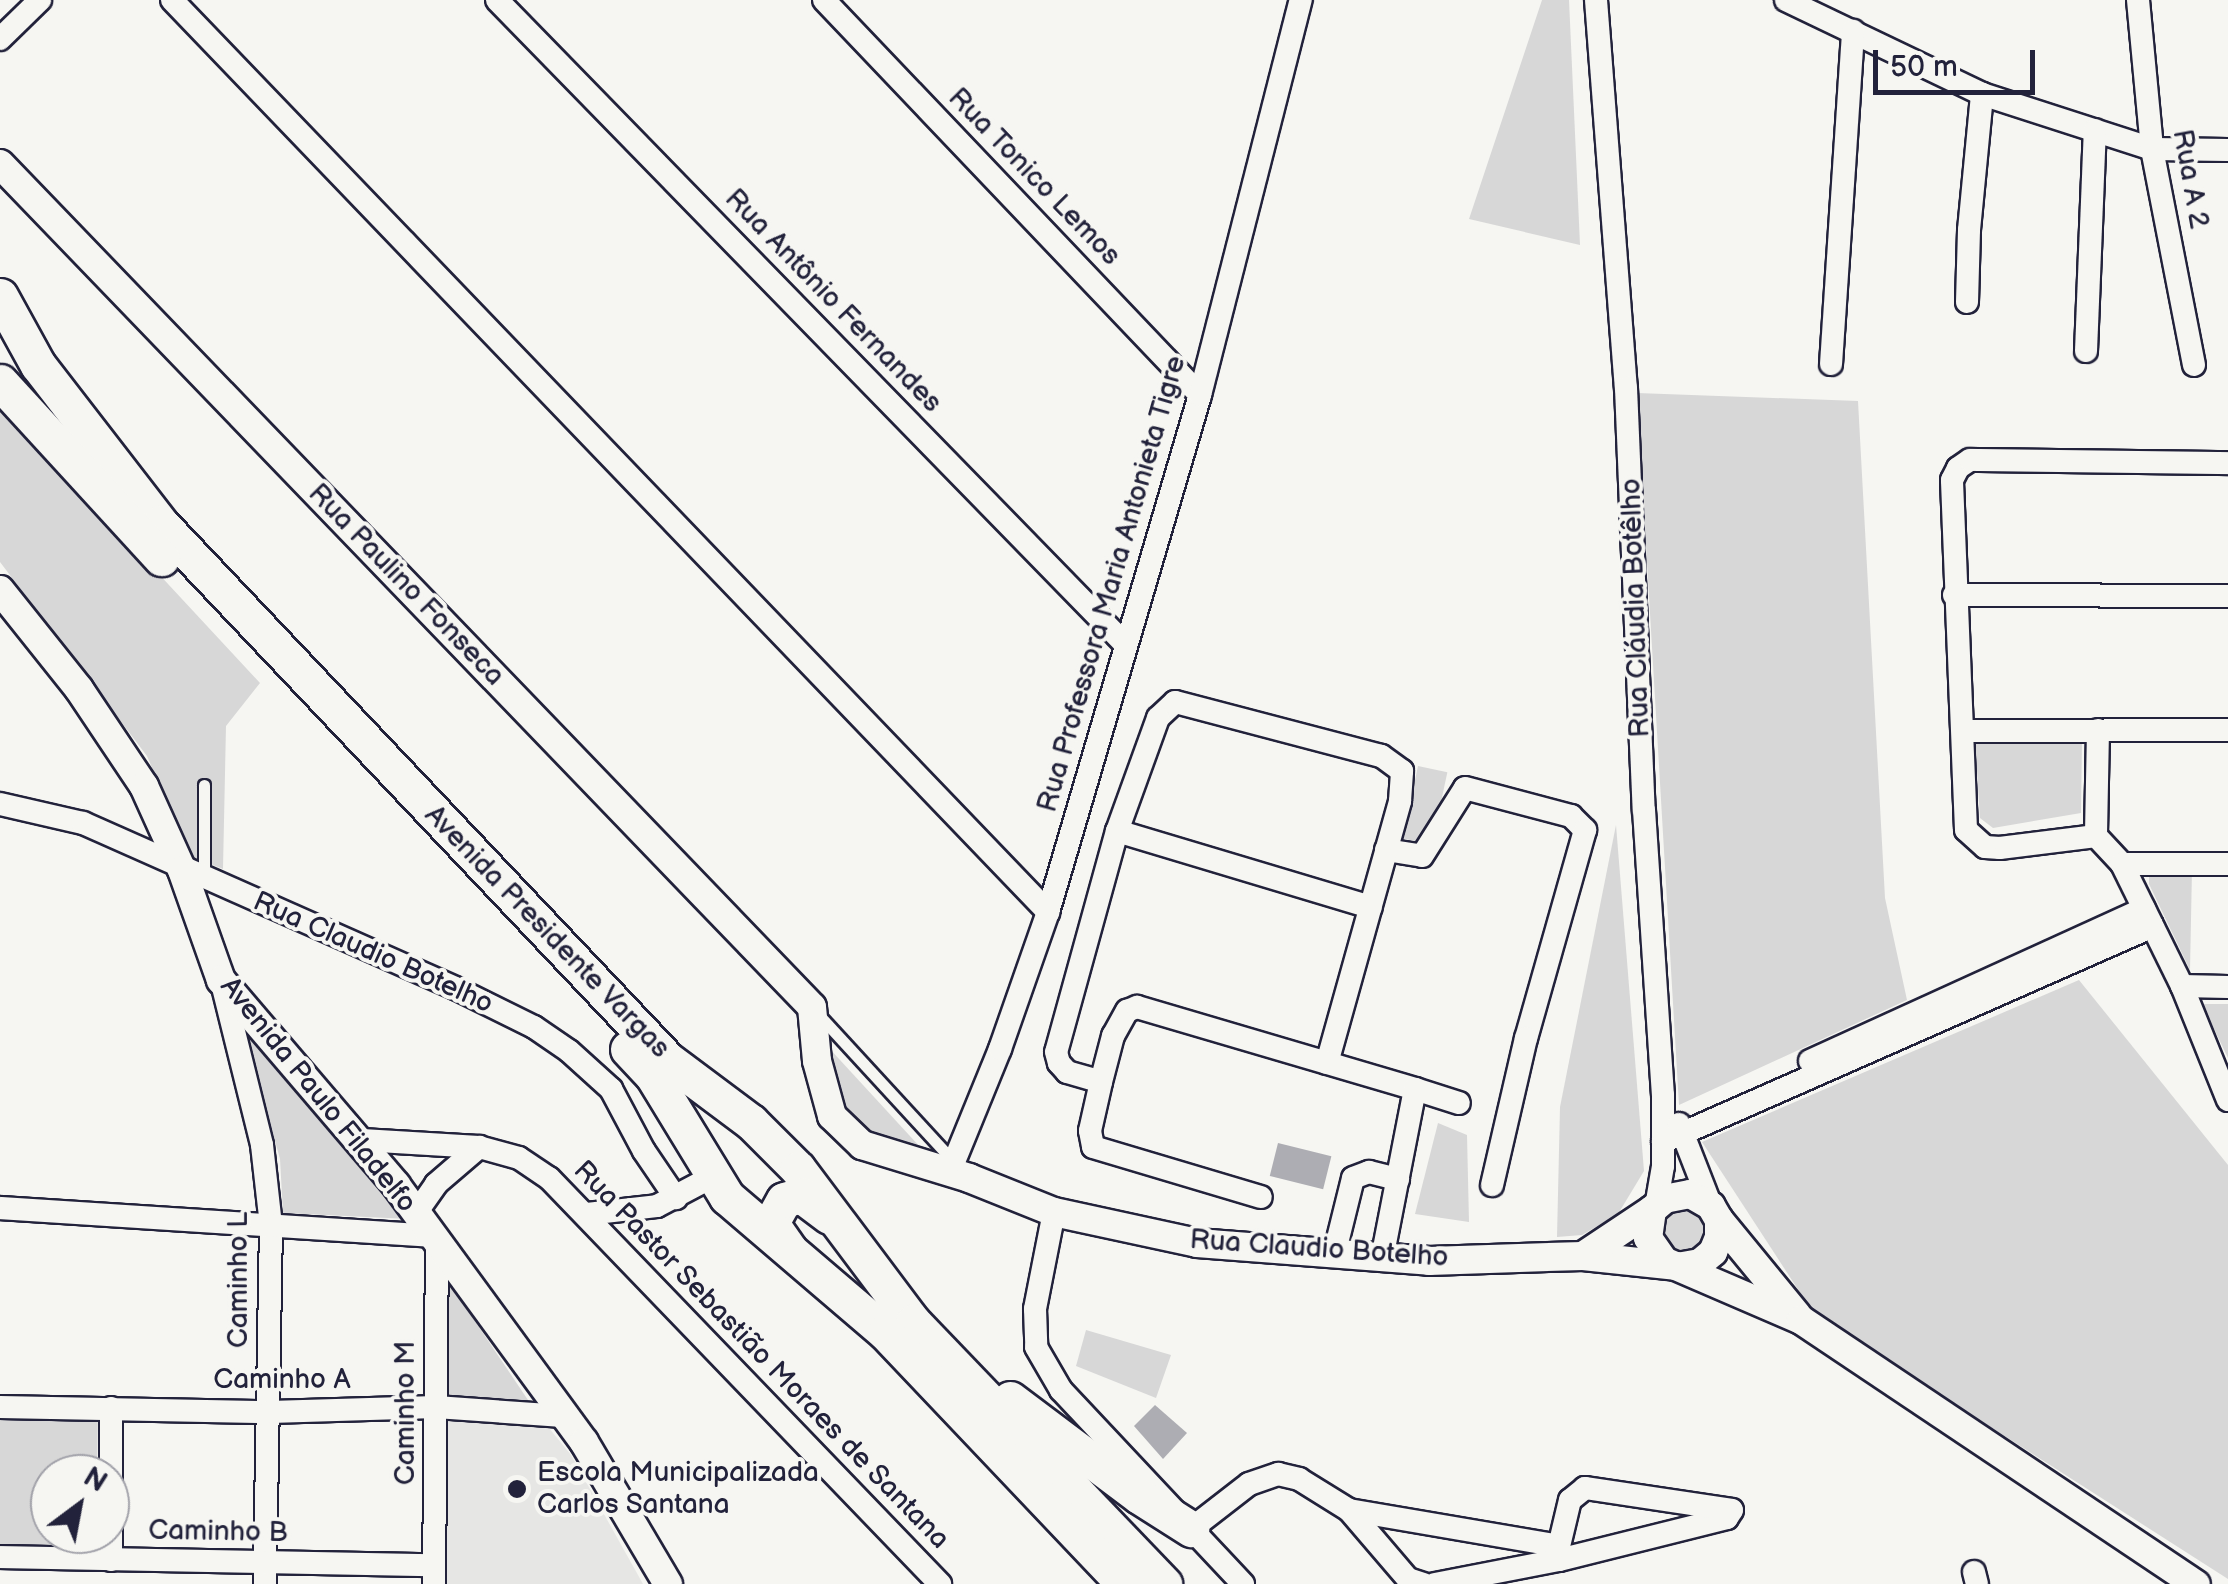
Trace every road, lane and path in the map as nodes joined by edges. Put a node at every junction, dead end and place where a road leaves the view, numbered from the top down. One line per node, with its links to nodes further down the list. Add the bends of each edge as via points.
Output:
1 (40, 0): 10 (street)
2 (172, 0): 40 (street)
3 (497, 0): 27 (street, Rua Antônio Fernandes)
4 (824, 0): 22 (street, Rua Tonico Lemos)
5 (1301, 0): 22 (street, Rua Professora Maria Antonieta Tigre)
6 (1596, 0): 51 (street, Rua Cláudia Botêlho, via 1626,388 1663,1095)
7 (1786, 0): 9 (street)
8 (2138, 0): 13 (street, Rua A 2)
9 (1853, 31): 11 (street); 19 (street)
10 (0, 39)
11 (1982, 94): 12 (street); 17 (street)
12 (2095, 130): 13 (street); 18 (street)
13 (2152, 149): 14 (street); 20 (street, Rua A 2)
14 (2228, 150)
15 (0, 164): 45 (street, Rua Paulino Fonseca)
16 (0, 296): 67 (main road, Avenida Presidente Vargas, via 38,365 160,523 668,1060 752,1122 798,1169)
17 (1967, 302)
18 (2086, 350)
19 (1831, 364)
20 (2194, 366)
21 (0, 382): 55 (main road, Avenida Presidente Vargas, via 653,1076)
22 (1200, 395): 27 (street, Rua Professora Maria Antonieta Tigre)
23 (2228, 463): 25 (street, via 1970,460 1952,480)
24 (0, 590): 38 (street, Avenida Paulo Filadelfo, via 63,666 144,786)
25 (1954, 595): 26 (street); 30 (street)
26 (2228, 596)
27 (1126, 644): 40 (street, Rua Professora Maria Antonieta Tigre)
28 (2098, 730): 29 (street); 30 (street); 34 (street)
29 (2228, 730)
30 (1964, 731): 34 (street, via 1966,830 1972,839 2000,848)
31 (204, 786): 38 (lane, Avenida Paulo Filadelfo)
32 (0, 804): 38 (street, Rua Claudio Botelho, via 82,823)
33 (1117, 831): 35 (street, via 1158,718 1175,702 1381,756 1404,780); 39 (street); 47 (street, via 1056,1052 1068,1072)
34 (2096, 836): 36 (street)
35 (1386, 850): 39 (street); 57 (street, via 1422,856 1465,788 1571,816 1585,830)
36 (2122, 864): 37 (street); 41 (street)
37 (2228, 864)
38 (193, 874): 42 (street, Avenida Paulo Filadelfo); 59 (street, Rua Claudio Botelho, via 455,988 569,1050 611,1088)
39 (1371, 907): 46 (street)
40 (1048, 912): 54 (street, Rua Professora Maria Antonieta Tigre)
41 (2148, 918): 43 (street); 51 (street)
42 (221, 980): 52 (street, Avenida Paulo Filadelfo); 65 (street, Caminho L, via 262,1145)
43 (2182, 986): 44 (street); 49 (street)
44 (2228, 987)
45 (812, 1007): 54 (lane, Rua Paulino Fonseca); 54 (street, via 832,1116 862,1145)
46 (1328, 1063): 47 (street, via 1137,1006 1126,1011 1113,1036); 48 (street)
47 (1101, 1082): 58 (street, via 1093,1147)
48 (1415, 1090): 50 (street); 56 (street)
49 (2228, 1100)
50 (1459, 1103)
51 (1672, 1132): 61 (street, Rua Cláudia Botêlho); 63 (street)
52 (362, 1140): 53 (street, Rua Pastor Sebastião Moraes de Santana); 66 (street, Avenida Paulo Filadelfo)
53 (479, 1147): 64 (street, Rua Pastor Sebastião Moraes de Santana, via 520,1158); 66 (street, via 436,1184)
54 (957, 1171): 62 (street, Rua Claudio Botelho)
55 (712, 1177): 59 (street); 72 (main road, Avenida Presidente Vargas)
56 (1398, 1179): 68 (street, via 1370,1172 1353,1178); 70 (street)
57 (1492, 1185)
58 (1260, 1197)
59 (676, 1198): 64 (street, via 630,1213)
60 (0, 1208): 65 (street)
61 (1654, 1208): 63 (street, via 1665,1198 1690,1194); 69 (street); 71 (street, via 1648,1224 1654,1251)
62 (1054, 1212): 68 (street, Rua Claudio Botelho, via 1197,1243); 81 (street, via 1035,1309 1036,1348 1061,1390)
63 (1715, 1213): 71 (street, via 1720,1237 1712,1252 1700,1263); 73 (street)
64 (587, 1214): 88 (street, Rua Pastor Sebastião Moraes de Santana)
65 (271, 1225): 66 (street); 78 (street, Caminho L)
66 (428, 1231): 77 (street, Caminho M); 79 (street, Avenida Paulo Filadelfo)
67 (848, 1234): 72 (main road, via 813,1201 801,1195 784,1200 771,1222); 74 (main road, Avenida Presidente Vargas)
68 (1334, 1255): 70 (street, Rua Claudio Botelho)
69 (1584, 1256): 70 (street, Rua Claudio Botelho); 71 (street, Rua Claudio Botelho)
70 (1382, 1258)
71 (1680, 1266): 73 (street, Rua Claudio Botelho)
72 (804, 1267): 89 (main road, Avenida Presidente Vargas, via 885,1332)
73 (1801, 1320): 94 (street, Rua Claudio Botelho)
74 (938, 1348): 81 (main road); 90 (main road, Avenida Presidente Vargas)
75 (0, 1406): 76 (street, Caminho A)
76 (110, 1408): 78 (street, Caminho A); 84 (street)
77 (436, 1408): 78 (street, Caminho A); 79 (street, Caminho A); 86 (street, Caminho M)
78 (270, 1412): 85 (street, Caminho L)
79 (563, 1416): 87 (street, Avenida Paulo Filadelfo, via 617,1492)
80 (1348, 1510): 81 (street, via 1299,1479 1278,1474 1249,1484); 82 (street); 92 (street, via 1408,1580)
81 (1191, 1529): 91 (street)
82 (1559, 1553): 82 (street, via 1570,1500 1585,1488 1732,1510 1726,1518); 93 (street)
83 (0, 1557): 84 (street, Caminho B)
84 (110, 1560): 85 (street, Caminho B)
85 (265, 1574): 86 (street, Caminho B)
86 (434, 1575)
87 (668, 1584)
88 (940, 1584)
89 (1124, 1584)
90 (1164, 1584)
91 (1243, 1584)
92 (1423, 1584)
93 (1435, 1584)
94 (2196, 1584)

